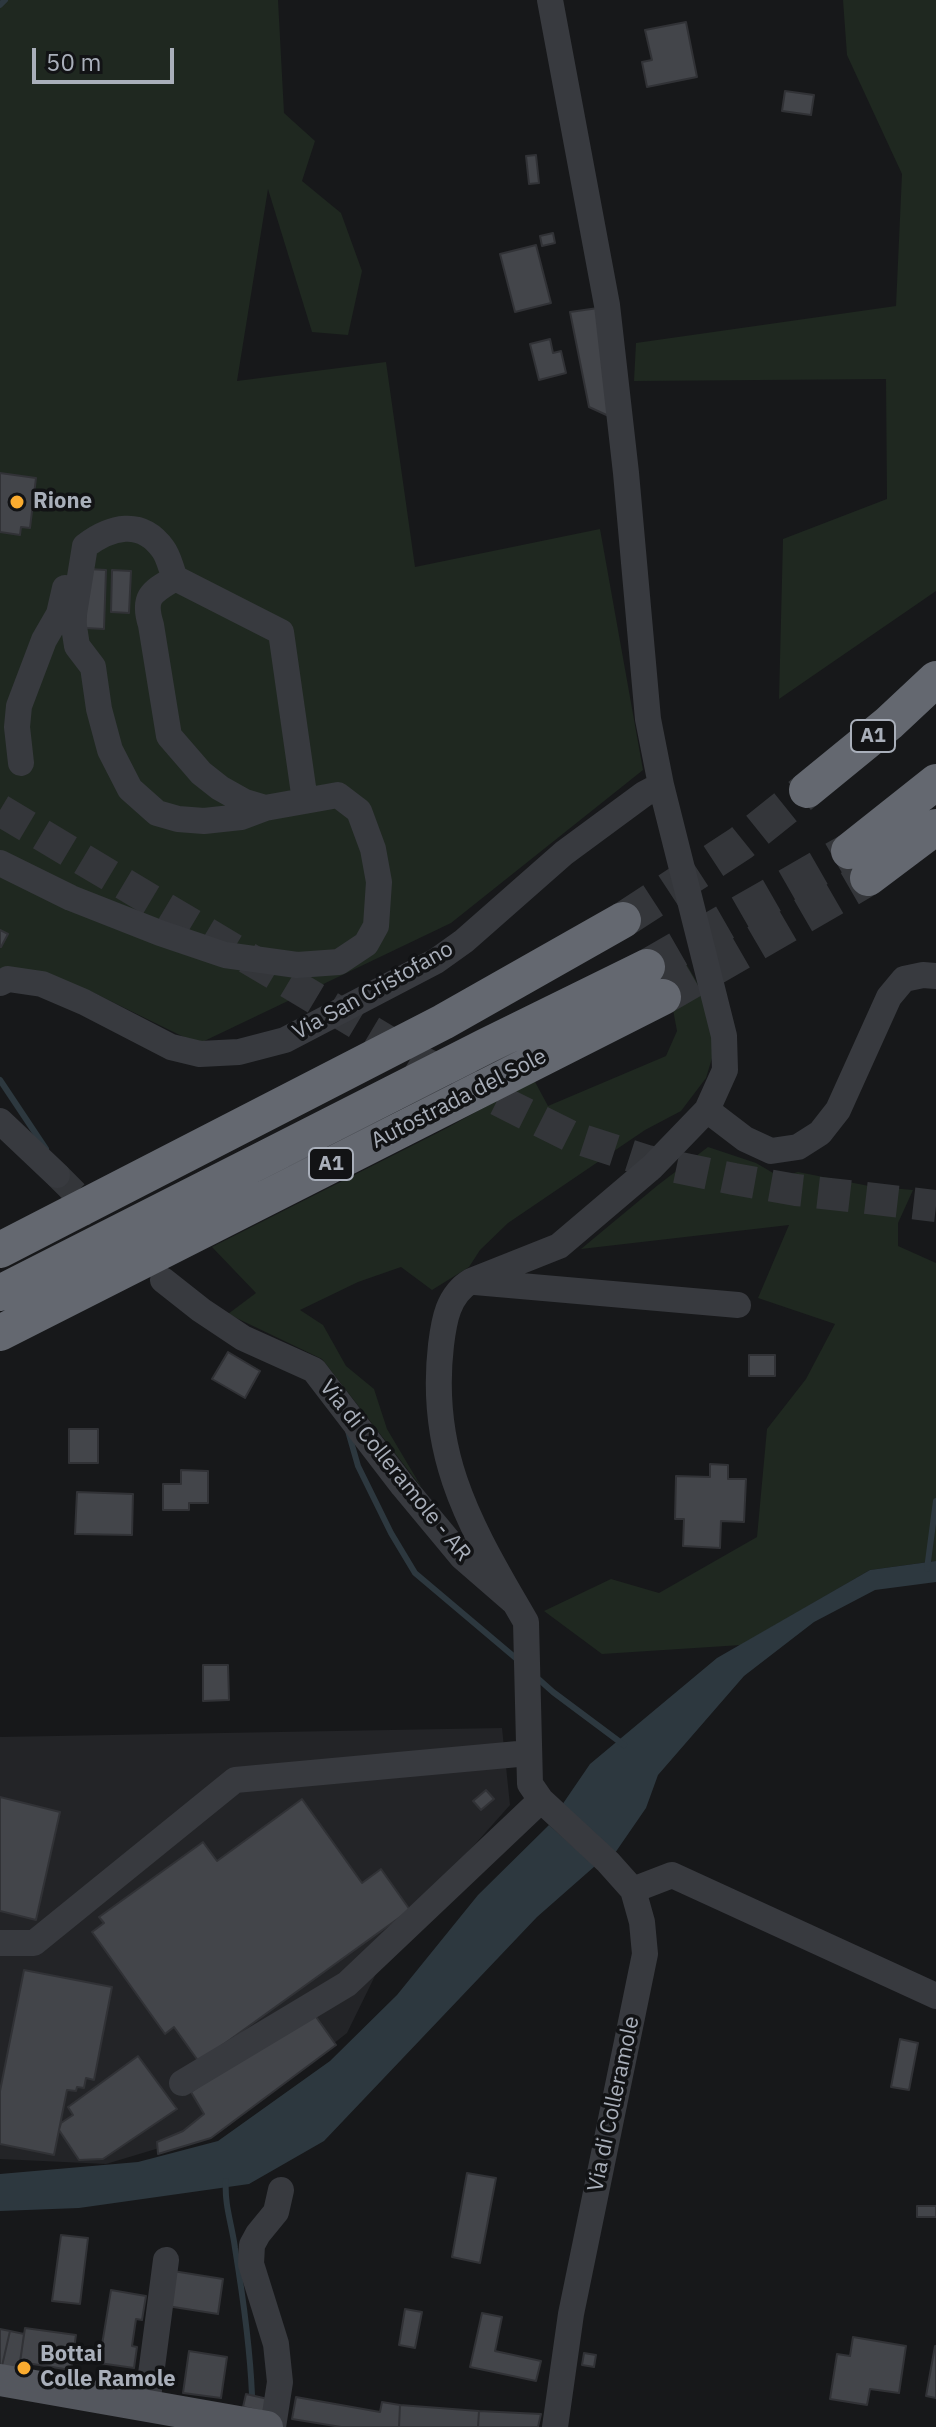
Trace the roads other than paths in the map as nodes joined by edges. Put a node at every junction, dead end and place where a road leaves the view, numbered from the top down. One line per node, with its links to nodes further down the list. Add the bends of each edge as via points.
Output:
1 (550, 0): 7 (street, via 607,305 648,719)
2 (85, 546): 3 (street, via 101,534 126,527 148,533 164,550); 5 (street, via 74,556 59,614 19,706); 10 (street, via 73,620 77,646 93,667 110,750 130,789 157,813 178,819 241,817)
3 (175, 578): 9 (street, via 281,632); 10 (street, via 152,592 146,608 169,736 220,788)
4 (936, 679): 8 (highway, A1)
5 (21, 763)
6 (936, 782): 11 (highway, via 858,864)
7 (661, 785): 15 (street, Via San Cristofano, via 564,853 436,961 285,1040 239,1052 200,1054 171,1047 42,984 8,979); 16 (street, via 724,1036 725,1070)
8 (807, 790)
9 (305, 801): 10 (street); 12 (street, via 338,795 359,811 373,849 379,882 376,926 366,944 339,962 297,965 225,955 71,898)
10 (265, 808)
11 (936, 827)
12 (0, 863)
13 (623, 920): 17 (highway)
14 (936, 976): 16 (street, via 904,979 889,997 838,1110 820,1133 798,1147 771,1151)
15 (0, 983)
16 (707, 1110): 23 (street, via 652,1167 559,1246)
17 (266, 1114): 20 (highway, via 105,1173); 21 (highway)
18 (0, 1121): 19 (street)
19 (57, 1175)
20 (0, 1226)
21 (0, 1250)
22 (163, 1280): 27 (street, Via di Colleramole - AR, via 243,1338 314,1370 462,1557)
23 (471, 1281): 25 (street); 27 (street, via 451,1302 443,1334 437,1379 443,1428 459,1498)
24 (0, 1293): 26 (highway, Autostrada del Sole / A1, via 472,1052 655,982)
25 (738, 1305)
26 (0, 1333)
27 (515, 1603): 28 (street, via 526,1622)
28 (529, 1753): 29 (street, via 530,1784); 31 (street, via 235,1780 34,1943)
29 (548, 1807): 30 (street, Via di Colleramole); 33 (street, via 347,1984)
30 (633, 1890): 32 (street, via 672,1875); 39 (street, Via di Colleramole, via 645,1954 571,2314)
31 (0, 1943)
32 (936, 1996)
33 (182, 2083)
34 (281, 2190): 38 (street, via 276,2212 252,2245 251,2264 276,2344 280,2382)
35 (166, 2260): 37 (street)
36 (0, 2380): 37 (main road)
37 (147, 2405): 38 (main road)
38 (270, 2427)
39 (555, 2427)

